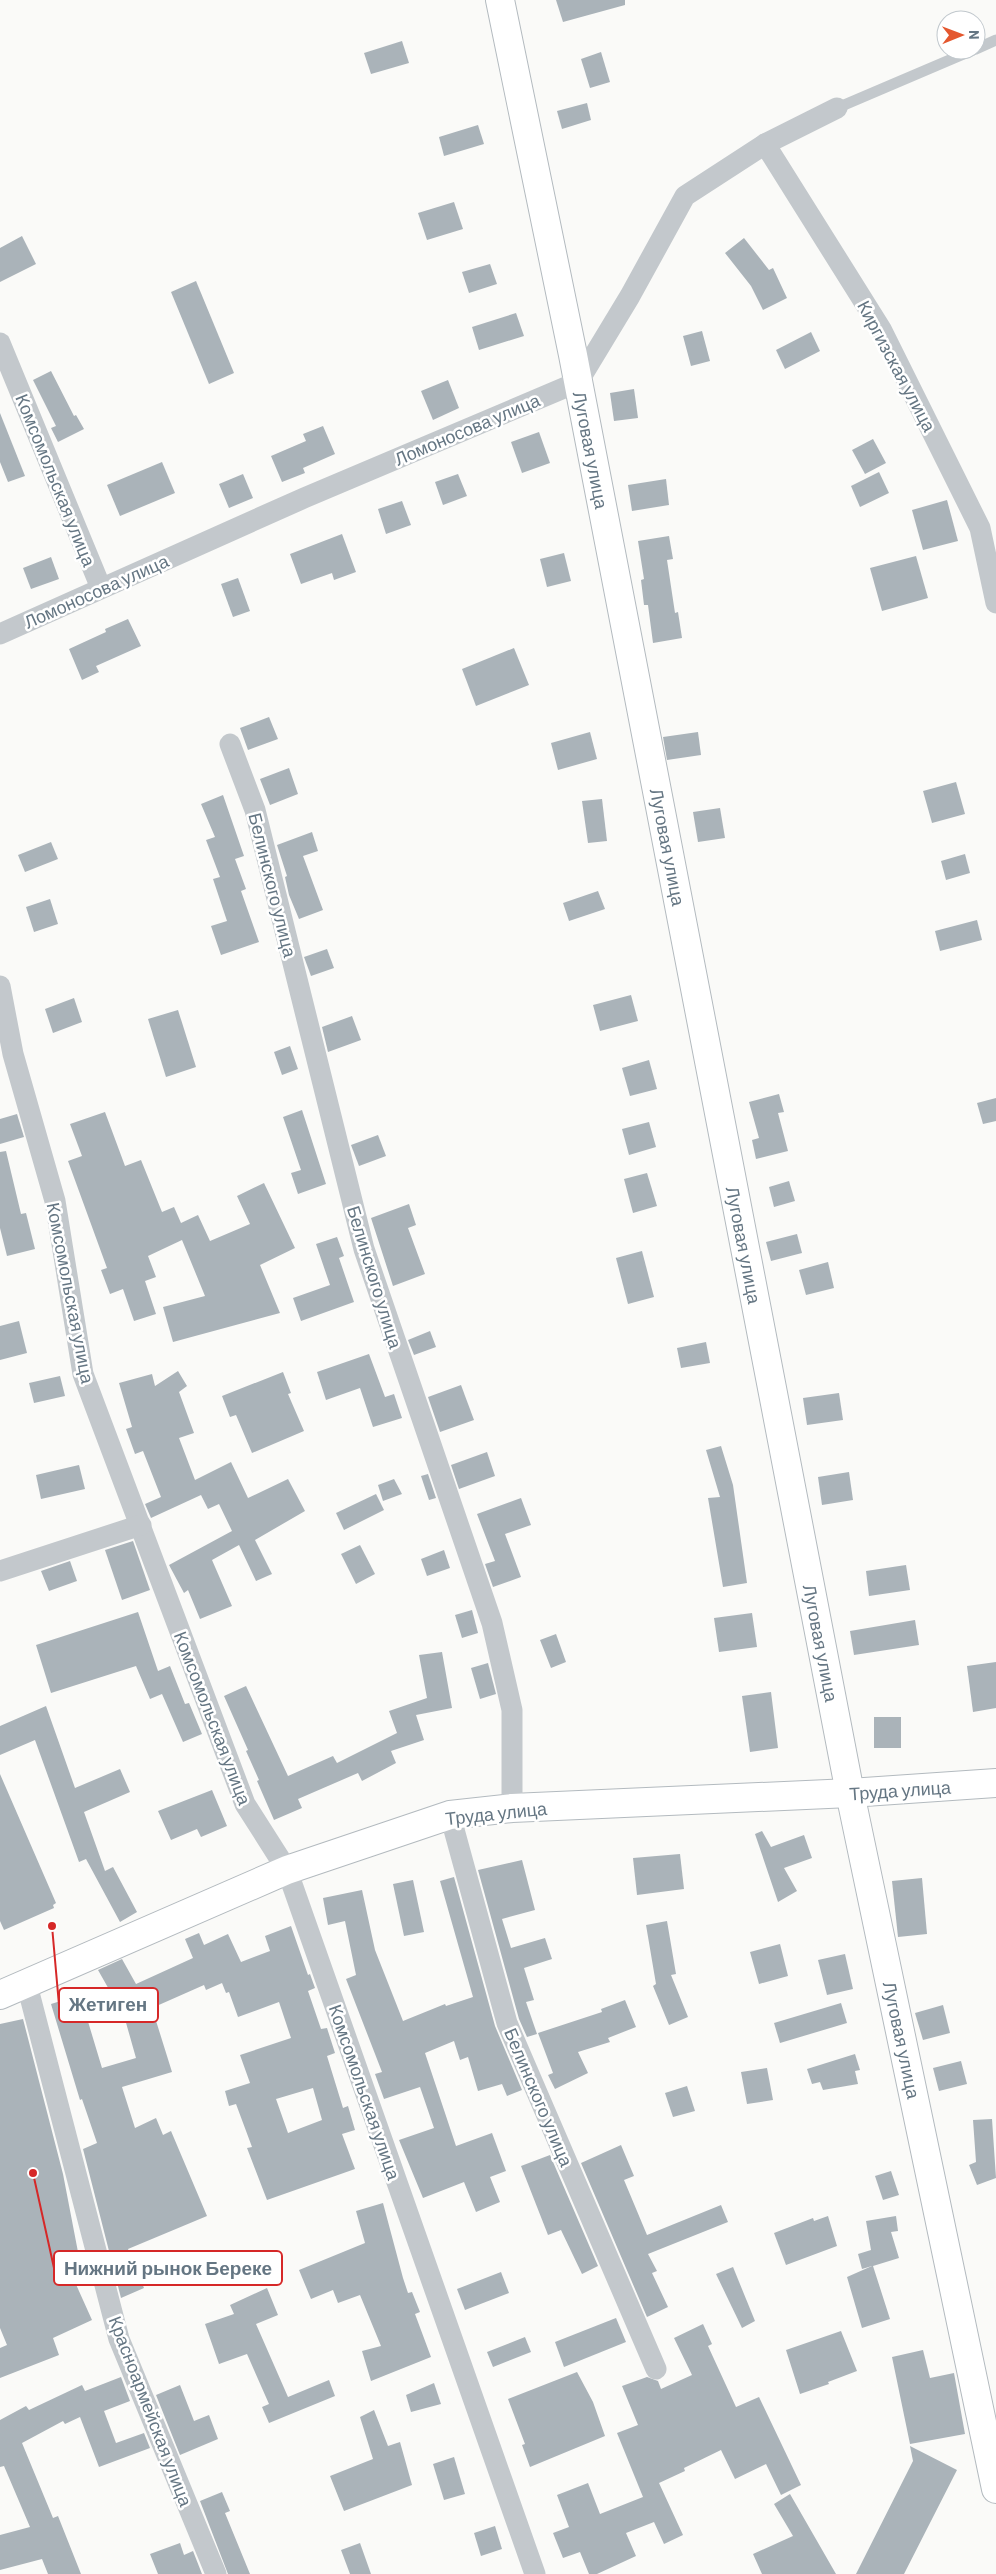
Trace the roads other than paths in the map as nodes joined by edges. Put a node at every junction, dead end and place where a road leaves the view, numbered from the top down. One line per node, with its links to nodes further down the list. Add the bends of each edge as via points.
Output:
1 (500, 0): 6 (street, Луговая улица)
2 (949, 60): 3 (lane)
3 (838, 108): 4 (street)
4 (765, 144): 6 (street, via 685,196); 8 (street, Киргизская улица, via 889,346 980,528)
5 (0, 343): 7 (street, Комсомольская улица)
6 (578, 382): 7 (street, Ломоносова улица); 15 (street, Луговая улица)
7 (101, 588): 9 (street, Ломоносова улица)
8 (996, 603)
9 (0, 634)
10 (230, 744): 16 (street, Белинского улица, via 255,810 364,1249 492,1622 512,1710)
11 (0, 986): 12 (street, Комсомольская улица, via 13,1054 55,1201 83,1374)
12 (141, 1525): 13 (street); 18 (street, Комсомольская улица, via 244,1804)
13 (0, 1571)
14 (996, 1782): 15 (street, Труда улица)
15 (850, 1794): 16 (street, Труда улица); 22 (street, Луговая улица)
16 (512, 1808): 17 (street, Труда улица)
17 (450, 1815): 18 (street, Труда улица); 21 (street, Белинского улица, via 507,2023)
18 (287, 1870): 19 (street, Труда улица); 24 (street, Комсомольская улица)
19 (27, 1985): 20 (street, Труда улица); 23 (street, Красноармейская улица, via 120,2339)
20 (0, 1995)
21 (656, 2369)
22 (996, 2489)
23 (216, 2574)
24 (535, 2574)

